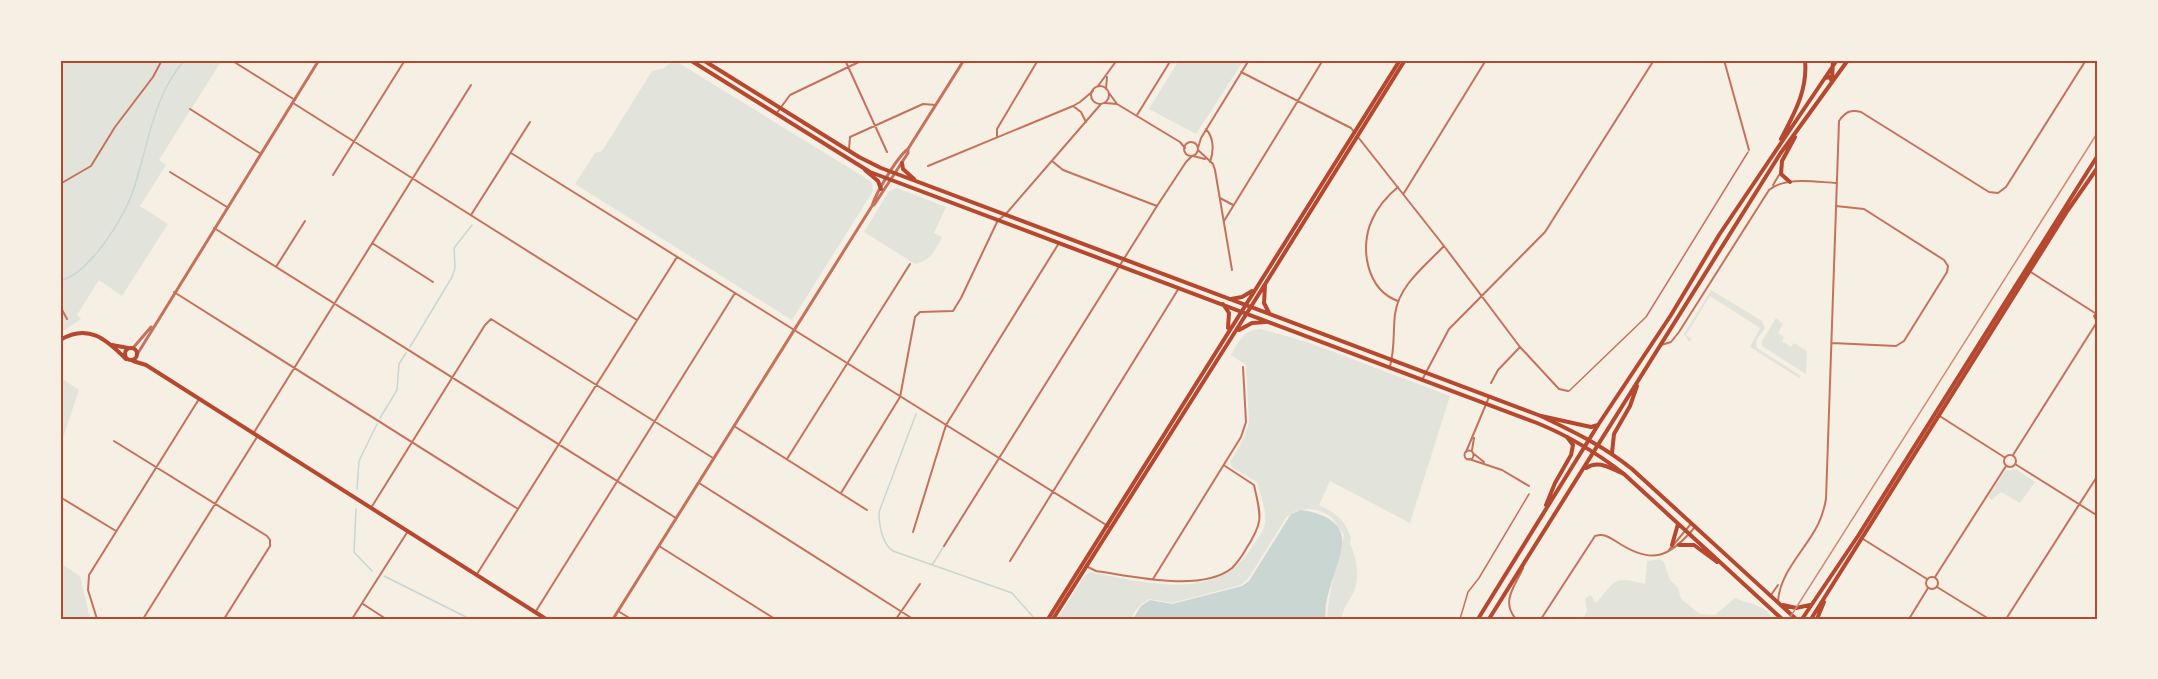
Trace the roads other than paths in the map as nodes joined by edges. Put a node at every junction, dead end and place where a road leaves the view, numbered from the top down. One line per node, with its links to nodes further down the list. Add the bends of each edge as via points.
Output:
1 (63, 60): 24 (street)
2 (162, 60): 87 (street, via 91,166)
3 (231, 60): 34 (street)
4 (320, 60): 34 (street)
5 (405, 60): 56 (street)
6 (690, 60): 46 (main road)
7 (703, 60): 43 (main road)
8 (845, 60): 25 (street)
9 (863, 60): 25 (street)
10 (964, 60): 41 (street)
11 (1038, 60): 54 (street, via 997,129)
12 (1117, 60): 27 (street)
13 (1172, 60): 47 (street)
14 (1249, 60): 26 (street)
15 (1323, 60): 36 (street)
16 (1402, 60): 53 (main road)
17 (1486, 60): 91 (street)
18 (1654, 60): 120 (street, via 1545,232)
19 (1724, 60): 62 (street)
20 (1805, 60): 70 (main road, via 1800,100)
21 (1848, 60): 29 (main road)
22 (2086, 60): 86 (street, via 2007,186 1998,193 1989,192 1861,112 1851,111 1838,124)
23 (1835, 62): 28 (main road); 29 (main road)
24 (60, 67)
25 (848, 67): 43 (street, via 790,95); 51 (street)
26 (1241, 72): 36 (street); 52 (street)
27 (1108, 75): 31 (street); 32 (street)
28 (1825, 78): 29 (main road, via 1829,76); 70 (main road)
29 (1832, 82): 50 (main road)
30 (471, 85): 83 (street)
31 (1094, 89): 32 (street); 35 (street); 37 (street)
32 (1106, 89): 33 (street)
33 (1109, 93): 38 (street); 40 (street)
34 (294, 101): 56 (street); 67 (street)
35 (1093, 101): 37 (street); 39 (street); 45 (street)
36 (1297, 101): 53 (street); 93 (street)
37 (1080, 102): 42 (street)
38 (1105, 103): 39 (street); 40 (street)
39 (1101, 104): 45 (street)
40 (1117, 104): 47 (street)
41 (936, 105): 51 (street, via 923,104); 60 (street)
42 (1073, 106): 49 (street); 54 (street)
43 (779, 108): 46 (street); 63 (main road)
44 (190, 109): 67 (street)
45 (1093, 111): 49 (street)
46 (776, 114): 77 (main road)
47 (1137, 115): 57 (street)
48 (530, 122): 65 (street)
49 (1086, 122): 71 (street)
50 (1803, 123): 80 (main road, via 1782,160); 143 (main road)
51 (876, 125): 63 (street, via 850,137); 64 (street)
52 (1206, 129): 55 (street); 72 (street, via 1214,152)
53 (1356, 134): 88 (street); 115 (main road); 117 (main road)
54 (997, 136): 75 (street)
55 (1201, 138): 58 (street); 61 (street)
56 (354, 142): 81 (street); 83 (street)
57 (1180, 142): 58 (street); 59 (street)
58 (1190, 143): 59 (street); 61 (street)
59 (1185, 148): 66 (street)
60 (908, 149): 74 (street); 79 (street)
61 (1198, 149): 69 (street); 72 (street)
62 (1749, 150): 161 (lane, via 1646,317)
63 (848, 151): 79 (main road)
64 (887, 152)
65 (511, 153): 98 (street); 107 (street)
66 (1186, 153): 69 (street); 73 (street)
67 (261, 154): 96 (street)
68 (2098, 154): 113 (main road)
69 (1192, 156): 72 (street); 73 (street)
70 (1770, 159): 170 (main road)
71 (1052, 161): 97 (street, via 1063,170); 99 (street)
72 (1209, 161): 92 (street, via 1215,170)
73 (1186, 162): 97 (street)
74 (902, 164): 79 (street); 84 (main road)
75 (928, 166)
76 (2098, 167): 113 (main road)
77 (864, 169): 82 (main road); 90 (main road, via 878,181)
78 (170, 172): 96 (street)
79 (893, 172): 82 (street); 84 (main road)
80 (1780, 172): 85 (main road); 89 (street)
81 (333, 175)
82 (890, 178): 90 (street); 94 (street); 100 (main road)
83 (413, 179): 98 (street); 104 (street)
84 (916, 181): 99 (main road)
85 (1790, 182): 86 (street); 89 (street)
86 (1837, 183): 95 (street)
87 (60, 184)
88 (1398, 187): 91 (street); 122 (street, via 1385,198 1370,223 1366,251 1370,274 1385,295)
89 (1772, 187): 143 (street, via 1676,336)
90 (880, 189): 94 (street)
91 (1403, 194): 106 (street)
92 (1220, 198): 93 (street); 102 (street)
93 (1233, 205): 102 (street)
94 (872, 206): 137 (street)
95 (1836, 206): 141 (street); 141 (street, via 1872,213 1948,266 1904,341 1896,346)
96 (227, 207): 103 (street)
97 (1157, 207): 108 (street)
98 (471, 215): 134 (street)
99 (1005, 215): 100 (street); 108 (main road)
100 (998, 220): 105 (main road); 162 (street, via 953,311 917,314)
101 (305, 221): 111 (street)
102 (1224, 221): 112 (street)
103 (214, 228): 111 (street); 118 (street)
104 (372, 243): 114 (street); 123 (street)
105 (1059, 243): 110 (main road); 169 (street)
106 (1444, 246): 120 (street); 122 (street, via 1410,281)
107 (677, 257): 119 (street); 134 (street)
108 (1124, 260): 110 (street); 121 (main road)
109 (910, 264): 150 (street)
110 (1120, 266): 116 (main road); 190 (street)
111 (276, 267): 123 (street)
112 (1232, 270)
113 (2027, 270): 129 (street); 166 (main road)
114 (433, 282)
115 (1265, 285): 127 (main road); 131 (main road, via 1265,307)
116 (1179, 288): 124 (main road); 203 (street)
117 (1254, 289): 121 (main road, via 1242,297); 125 (main road)
118 (174, 292): 133 (street); 153 (street)
119 (735, 293): 137 (street); 168 (street)
120 (1482, 295): 144 (street); 155 (street, via 1449,329)
121 (1227, 299): 125 (main road)
122 (1398, 301): 148 (street)
123 (334, 303): 153 (street); 156 (street)
124 (1223, 304): 128 (main road); 138 (main road, via 1229,313)
125 (1244, 305): 127 (main road); 128 (main road)
126 (60, 306): 132 (street)
127 (1251, 308): 130 (main road); 131 (main road)
128 (1241, 311): 130 (main road); 138 (main road)
129 (2097, 312): 136 (street)
130 (1247, 313): 135 (main road); 139 (main road)
131 (1271, 315): 148 (main road)
132 (67, 319)
133 (158, 319): 145 (street); 146 (street)
134 (637, 320): 160 (street)
135 (1269, 322): 139 (main road, via 1252,322); 154 (main road)
136 (2098, 322): 186 (street)
137 (794, 330): 150 (street); 171 (street)
138 (1228, 332): 217 (main road)
139 (1233, 336): 217 (main road)
140 (60, 340): 142 (main road, via 84,332)
141 (1832, 343): 237 (street, via 1826,499 1814,532)
142 (111, 344): 145 (main road); 147 (main road)
143 (1661, 345): 157 (main road)
144 (1520, 347): 159 (street); 161 (street, via 1559,389)
145 (131, 348): 146 (main road); 147 (main road, via 125,352)
146 (138, 354): 149 (main road); 151 (main road)
147 (126, 359): 149 (main road)
148 (1392, 360): 154 (street); 155 (main road)
149 (133, 361): 151 (main road)
150 (848, 363): 162 (street); 189 (street)
151 (146, 365): 164 (main road)
152 (1244, 367): 194 (street, via 1246,423)
153 (294, 368): 172 (street); 178 (street)
154 (1390, 368): 158 (main road)
155 (1425, 372): 158 (street); 163 (main road)
156 (452, 378): 160 (street, via 491,319); 178 (street); 180 (street)
157 (1640, 379): 179 (main road); 185 (main road, via 1614,434)
158 (1422, 380): 165 (main road)
159 (1491, 383)
160 (597, 385): 168 (street); 180 (street)
161 (1568, 391)
162 (900, 396): 169 (street); 204 (street)
163 (1489, 397): 165 (street); 167 (main road)
164 (199, 399): 172 (main road); 196 (street)
165 (1486, 404): 173 (street); 174 (main road)
166 (1937, 415): 187 (street); 222 (main road)
167 (1541, 416): 170 (main road, via 1591,427); 176 (main road)
168 (655, 421): 188 (street); 200 (street)
169 (946, 425): 190 (street); 220 (street)
170 (1598, 425): 176 (main road)
171 (734, 426): 188 (street); 189 (street)
172 (253, 434): 175 (main road)
173 (1474, 435): 182 (street); 183 (street)
174 (1567, 436): 181 (main road); 212 (main road, via 1573,445 1571,455)
175 (257, 437): 207 (street); 209 (main road)
176 (1589, 439): 179 (main road); 181 (main road)
177 (114, 441): 196 (street)
178 (412, 441): 209 (street); 210 (street)
179 (1599, 444): 184 (main road); 185 (main road)
180 (559, 445): 200 (street); 210 (street)
181 (1584, 446): 184 (main road); 212 (main road)
182 (1466, 452): 183 (street); 191 (street)
183 (1473, 453): 191 (street); 192 (street)
184 (1594, 453): 197 (main road); 198 (main road)
185 (1612, 453): 216 (main road)
186 (2013, 455): 187 (street); 193 (street)
187 (2004, 457): 195 (street)
188 (714, 459): 201 (street)
189 (787, 459): 204 (street)
190 (999, 459): 203 (street); 226 (street)
191 (1469, 459): 192 (street)
192 (1486, 464): 202 (street)
193 (2015, 464): 195 (street); 208 (street)
194 (1225, 465): 235 (street); 235 (street, via 1254,485 1261,515 1258,531 1236,562 1221,574 1197,580)
195 (2006, 466): 233 (street)
196 (157, 467): 207 (street); 218 (street)
197 (1582, 471): 198 (main road, via 1596,464); 228 (main road)
198 (1624, 474): 215 (main road)
199 (2098, 475): 208 (street)
200 (618, 481): 214 (street); 247 (street)
201 (699, 483): 214 (street); 248 (street)
202 (1528, 486)
203 (1053, 492): 217 (street); 229 (street)
204 (841, 494): 211 (street)
205 (1529, 494): 263 (lane, via 1468,592)
206 (60, 497): 218 (street)
207 (215, 504): 251 (street); 252 (street, via 270,540 270,546)
208 (2079, 504): 213 (street); 275 (street)
209 (370, 508): 219 (main road)
210 (518, 509): 232 (street)
211 (867, 510)
212 (1541, 516): 264 (main road)
213 (2098, 516)
214 (676, 518): 225 (street)
215 (1678, 524): 221 (main road); 223 (main road)
216 (1693, 525): 221 (street); 240 (main road)
217 (1109, 527): 230 (main road)
218 (116, 531): 250 (street, via 88,579)
219 (408, 531): 232 (main road); 243 (street)
220 (913, 532)
221 (1687, 532): 223 (street); 224 (street); 231 (main road)
222 (1860, 537): 234 (street); 241 (main road); 245 (main road)
223 (1672, 545): 227 (street)
224 (1679, 545): 227 (street); 231 (main road, via 1694,545)
225 (659, 546): 246 (street); 258 (street)
226 (944, 546)
227 (1669, 550): 268 (street, via 1641,556 1605,535 1595,536)
228 (1528, 557): 265 (main road); 267 (street, via 1509,593 1508,605)
229 (1010, 561)
230 (1084, 565): 235 (street, via 1096,571); 261 (main road); 262 (main road)
231 (1723, 566): 244 (main road)
232 (476, 576): 247 (main road)
233 (1935, 578): 234 (street); 238 (street)
234 (1927, 579): 239 (street)
235 (1152, 580)
236 (920, 584): 248 (street)
237 (1781, 584): 240 (street); 242 (street)
238 (1937, 587): 239 (street); 274 (street)
239 (1928, 588): 273 (street)
240 (1770, 596): 242 (main road); 244 (main road)
241 (1826, 596): 271 (main road); 272 (main road)
242 (1779, 603): 245 (main road, via 1796,608); 269 (main road)
243 (362, 604): 253 (street); 254 (street)
244 (1767, 605): 249 (main road)
245 (1811, 605): 270 (main road)
246 (618, 611): 256 (street); 257 (street)
247 (535, 612): 255 (main road)
248 (901, 612): 259 (street); 260 (street)
249 (1780, 618)
250 (97, 619)
251 (143, 619)
252 (224, 619)
253 (352, 619)
254 (386, 619)
255 (546, 619)
256 (613, 619)
257 (631, 619)
258 (775, 619)
259 (896, 619)
260 (913, 619)
261 (1048, 619)
262 (1053, 619)
263 (1461, 619)
264 (1478, 619)
265 (1489, 619): 266 (street)
266 (1502, 619)
267 (1516, 619)
268 (1541, 619)
269 (1796, 619)
270 (1802, 619)
271 (1811, 619)
272 (1817, 619)
273 (1909, 619)
274 (1989, 619)
275 (2006, 619)

